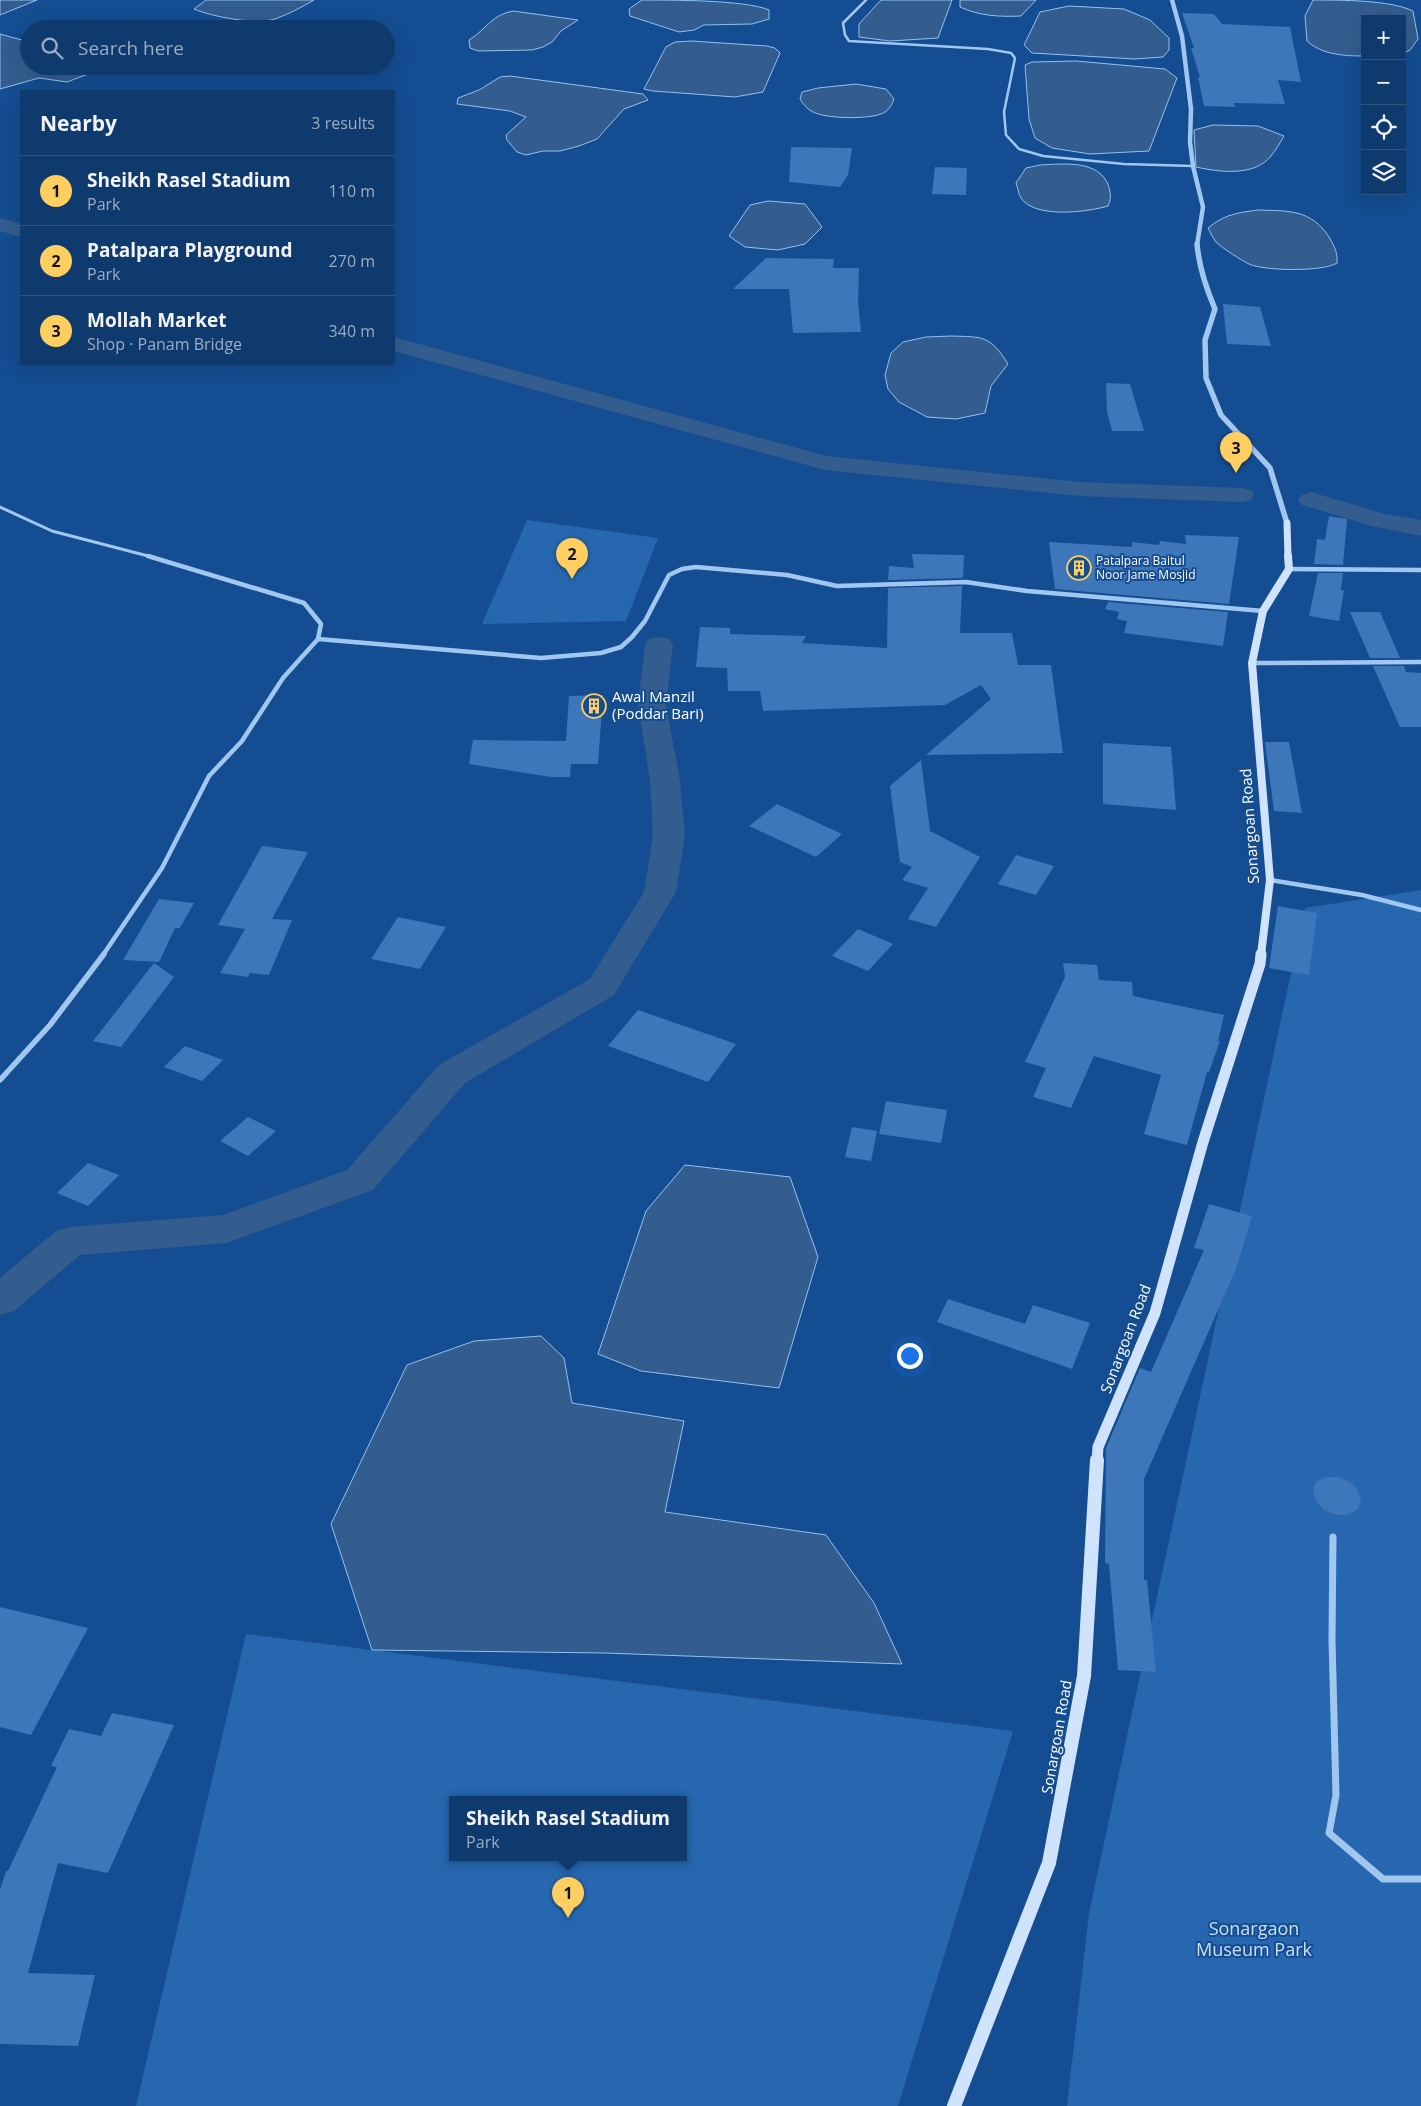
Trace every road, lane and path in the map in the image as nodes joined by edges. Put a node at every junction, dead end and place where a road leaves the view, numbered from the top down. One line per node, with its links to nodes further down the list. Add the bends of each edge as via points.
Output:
1 (866, 0): 3 (street, via 843,23 850,41 1010,52 1014,58 1004,112 1006,136 1019,149 1043,156 1124,164)
2 (1172, 0): 3 (street, via 1182,36)
3 (1193, 166): 5 (street, via 1203,207 1197,238 1198,257 1215,309 1205,340 1206,378 1222,416 1270,468)
4 (0, 507): 9 (street, via 52,531 170,562 304,603 321,624)
5 (1287, 523): 6 (main road)
6 (1289, 569): 7 (street); 8 (main road, Sonargoan Road)
7 (1421, 570)
8 (1263, 611): 9 (street, via 1027,591 966,582 836,586 787,575 696,567 682,569 669,576 645,621 632,637 620,647 600,653 541,658); 11 (main road, Sonargoan Road)
9 (318, 639): 14 (street, via 283,678 242,741 209,776 162,868 115,939 50,1025)
10 (1421, 662): 11 (street)
11 (1252, 663): 12 (main road, Sonargoan Road)
12 (1270, 880): 13 (street, via 1362,895); 17 (main road, Sonargoan Road, via 1260,964 1203,1142 1155,1313 1098,1447 1084,1676 1049,1863)
13 (1421, 910)
14 (0, 1080)
15 (1333, 1537): 16 (street, via 1336,1795 1329,1833 1383,1879)
16 (1421, 1879)
17 (954, 2106)

